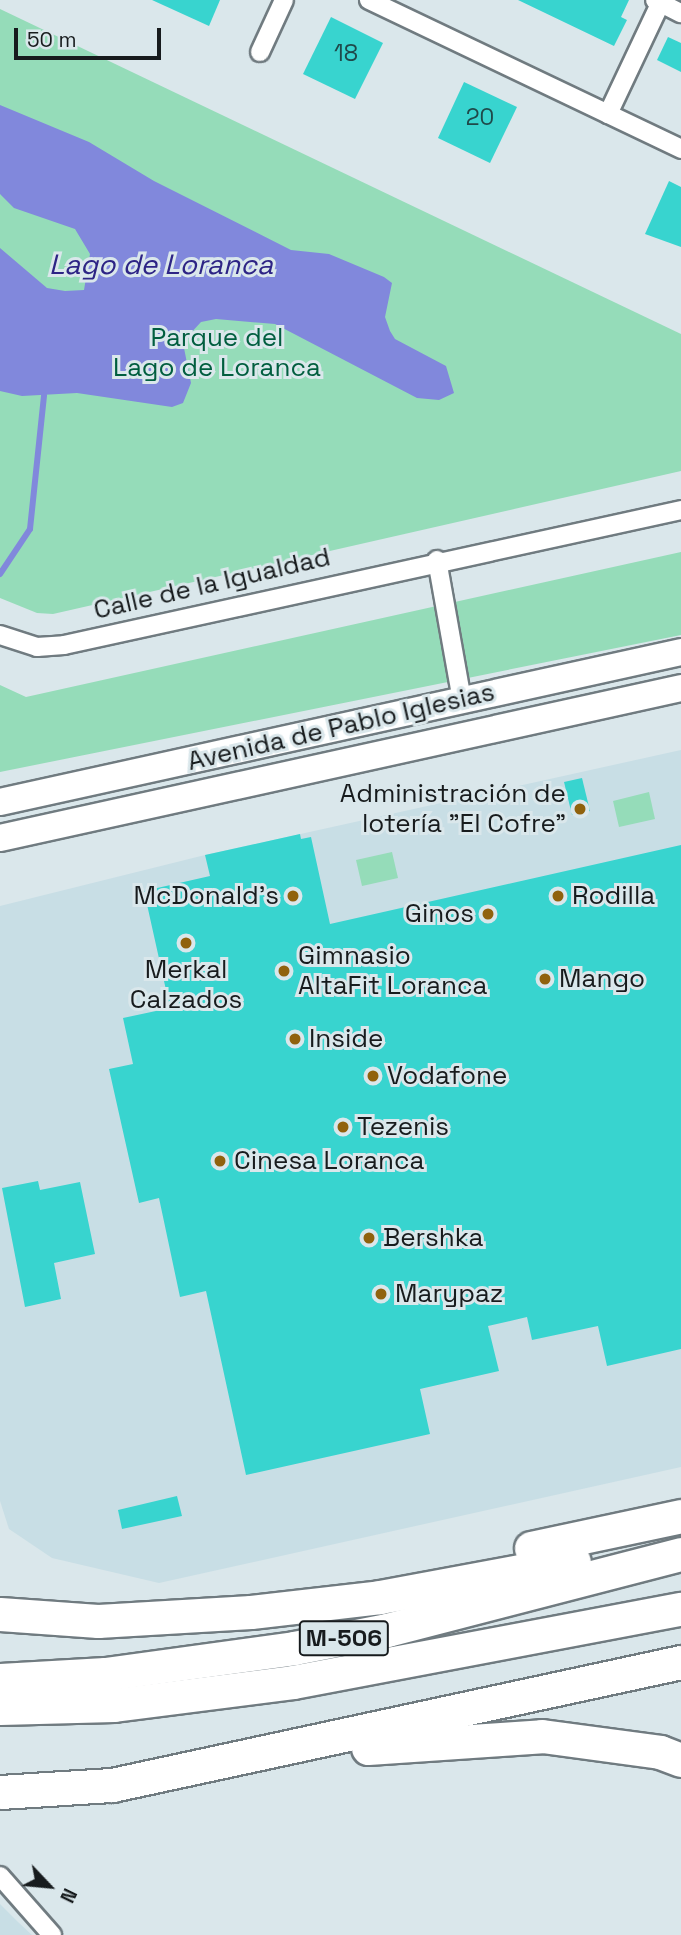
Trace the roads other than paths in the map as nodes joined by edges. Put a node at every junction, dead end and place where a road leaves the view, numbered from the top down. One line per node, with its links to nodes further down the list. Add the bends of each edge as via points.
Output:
1 (284, 0): 6 (street)
2 (369, 0): 4 (street)
3 (659, 1): 5 (street); 7 (street)
4 (403, 7): 7 (street)
5 (681, 13)
6 (260, 52)
7 (608, 114): 8 (street)
8 (681, 149)
9 (681, 510): 10 (street, Calle de la Igualdad)
10 (437, 560): 11 (street, Calle de la Igualdad, via 64,645 37,647); 14 (street)
11 (0, 635)
12 (681, 652): 14 (main road, Avenida de Pablo Iglesias)
13 (681, 688): 16 (main road, Avenida de Pablo Iglesias)
14 (462, 701): 15 (main road, Avenida de Pablo Iglesias)
15 (0, 802)
16 (0, 838)
17 (681, 1516): 21 (highway, via 474,1560 184,1605)
18 (681, 1541): 21 (highway, via 380,1597 251,1612 98,1621)
19 (681, 1553): 23 (highway, M-506, via 387,1630 294,1648 104,1674)
20 (681, 1609): 24 (highway, M-506, via 293,1682 114,1705)
21 (6, 1614)
22 (681, 1662): 25 (highway)
23 (0, 1681)
24 (0, 1709)
25 (236, 1760): 26 (highway, via 542,1736 660,1752); 27 (highway, via 111,1785)
26 (681, 1760)
27 (0, 1792)
28 (0, 1876): 29 (street)
29 (52, 1935)

